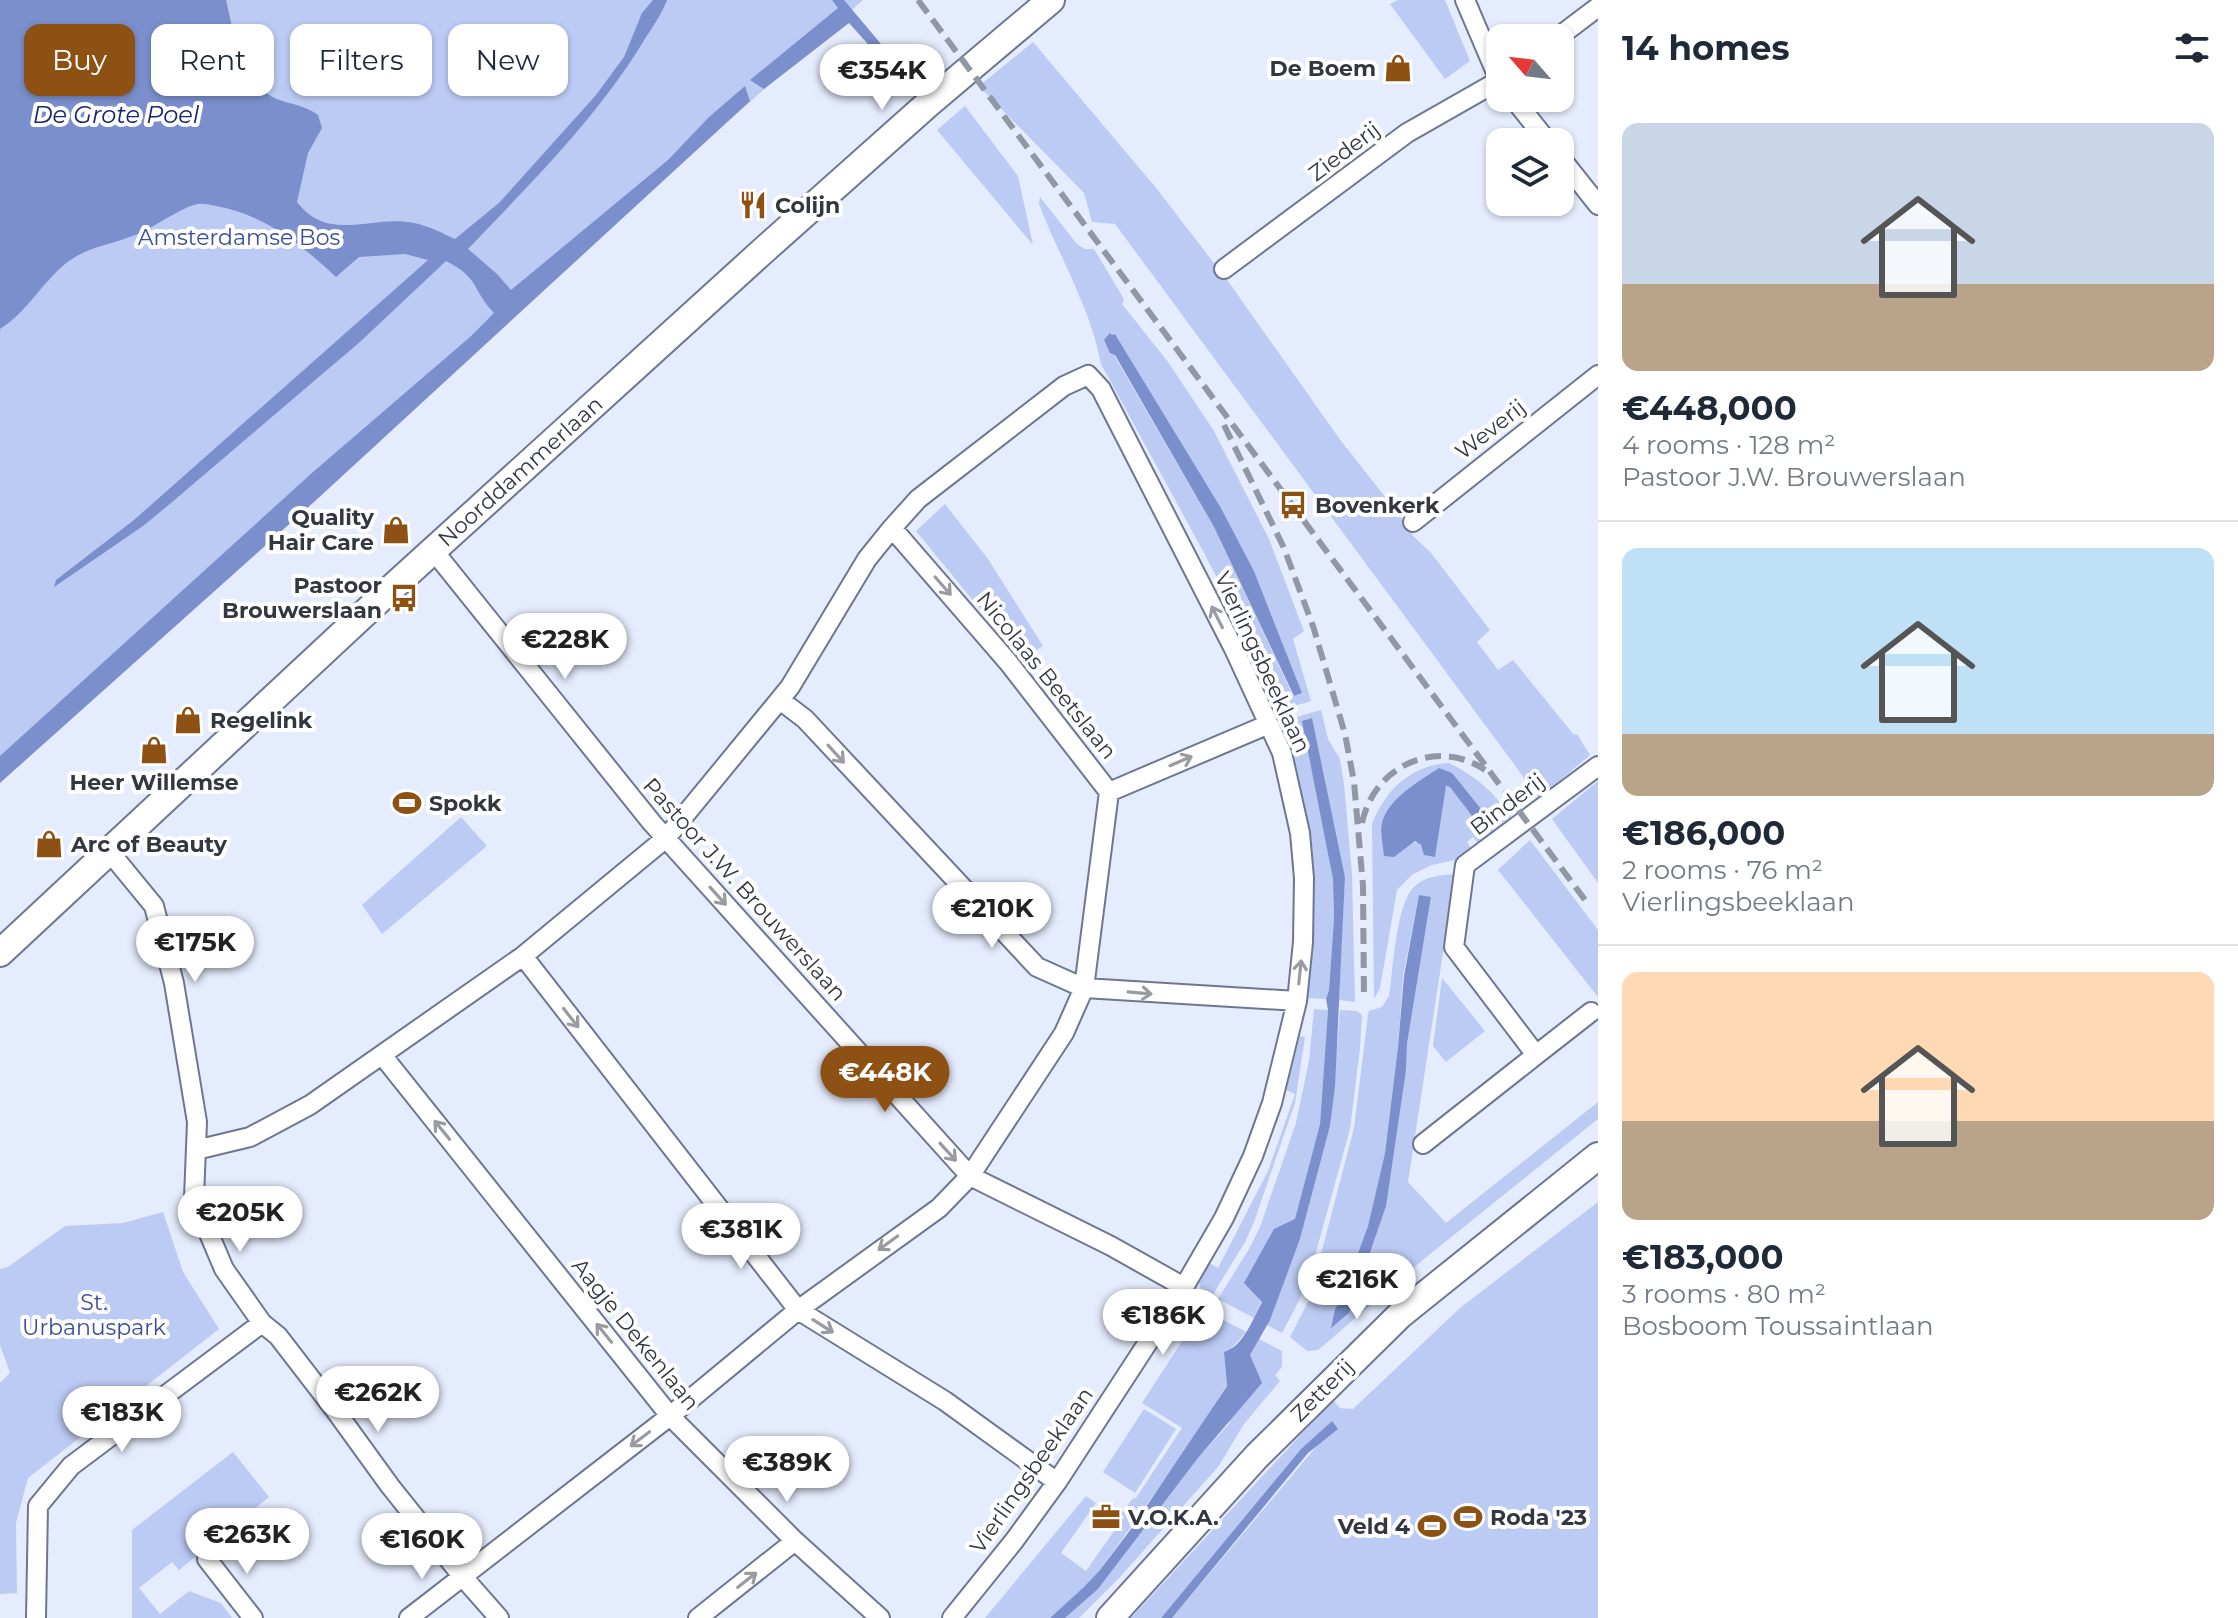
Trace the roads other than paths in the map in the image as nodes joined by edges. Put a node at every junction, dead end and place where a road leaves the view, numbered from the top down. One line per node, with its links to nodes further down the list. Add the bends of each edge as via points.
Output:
1 (1051, 0): 15 (street, Noorddammerlaan, via 929,103)
2 (1465, 0): 5 (street)
3 (1598, 7): 4 (street)
4 (1574, 25)
5 (1486, 49)
6 (1486, 89): 11 (street, Ziederij, via 1407,133)
7 (1524, 112): 8 (street)
8 (1537, 128)
9 (1574, 175): 10 (street)
10 (1598, 205)
11 (1224, 269)
12 (1598, 375): 13 (street, Weverij)
13 (1413, 522)
14 (892, 528): 16 (street, via 867,559); 17 (street, Vierlingsbeeklaan, one-way to 14, via 1101,389 1088,375 1064,386 918,499); 19 (street, Nicolaas Beetslaan, one-way to 19, via 1001,654)
15 (433, 550): 20 (street, Pastoor J.W. Brouwerslaan); 21 (street, Noorddammerlaan)
16 (780, 700): 20 (street); 24 (street, one-way to 24, via 805,719 1037,967)
17 (1269, 724): 19 (street, one-way to 17); 25 (street, Vierlingsbeeklaan, one-way to 17, via 1303,942 1300,833 1282,753)
18 (1598, 766): 28 (street, Binderij, via 1465,865 1454,947)
19 (1109, 792): 24 (street, Nicolaas Beetslaan)
20 (666, 838): 23 (street); 32 (street, Pastoor J.W. Brouwerslaan, one-way to 32)
21 (108, 850): 22 (street, Noorddammerlaan); 30 (street, via 154,906 174,983 197,1122)
22 (0, 953)
23 (523, 956): 27 (street); 34 (street, one-way to 34)
24 (1084, 988): 25 (street, one-way to 25); 32 (street, Nicolaas Beetslaan, via 1064,1033)
25 (1297, 1001): 33 (street, Vierlingsbeeklaan, via 1253,1156)
26 (1591, 1012): 28 (street)
27 (382, 1055): 30 (street, via 310,1105 250,1137); 36 (street, Aagje Dekenlaan, one-way to 27)
28 (1536, 1055): 29 (street)
29 (1423, 1144)
30 (196, 1150): 35 (street, via 194,1198 224,1269)
31 (1598, 1156): 48 (street, Zetterij, via 1400,1315 1280,1432)
32 (970, 1176): 33 (street, Pastoor J.W. Brouwerslaan); 34 (street, Nicolaas Beetslaan, one-way to 34, via 939,1208)
33 (1184, 1287): 37 (street, Vierlingsbeeklaan)
34 (798, 1310): 36 (street, Nicolaas Beetslaan); 37 (street, one-way to 37, via 945,1401)
35 (262, 1323): 40 (street, via 278,1336); 41 (street, via 71,1466 38,1506)
36 (670, 1416): 38 (street, Aagje Dekenlaan); 40 (street, Nicolaas Beetslaan, one-way to 40)
37 (1057, 1482): 47 (street, Vierlingsbeeklaan)
38 (795, 1541): 45 (street, one-way to 38); 46 (street, Aagje Dekenlaan)
39 (207, 1559): 42 (street)
40 (462, 1576): 43 (street, Nicolaas Beetslaan); 44 (street)
41 (36, 1618)
42 (253, 1618)
43 (409, 1618)
44 (499, 1618)
45 (698, 1618)
46 (880, 1618)
47 (952, 1618)
48 (1110, 1618)

